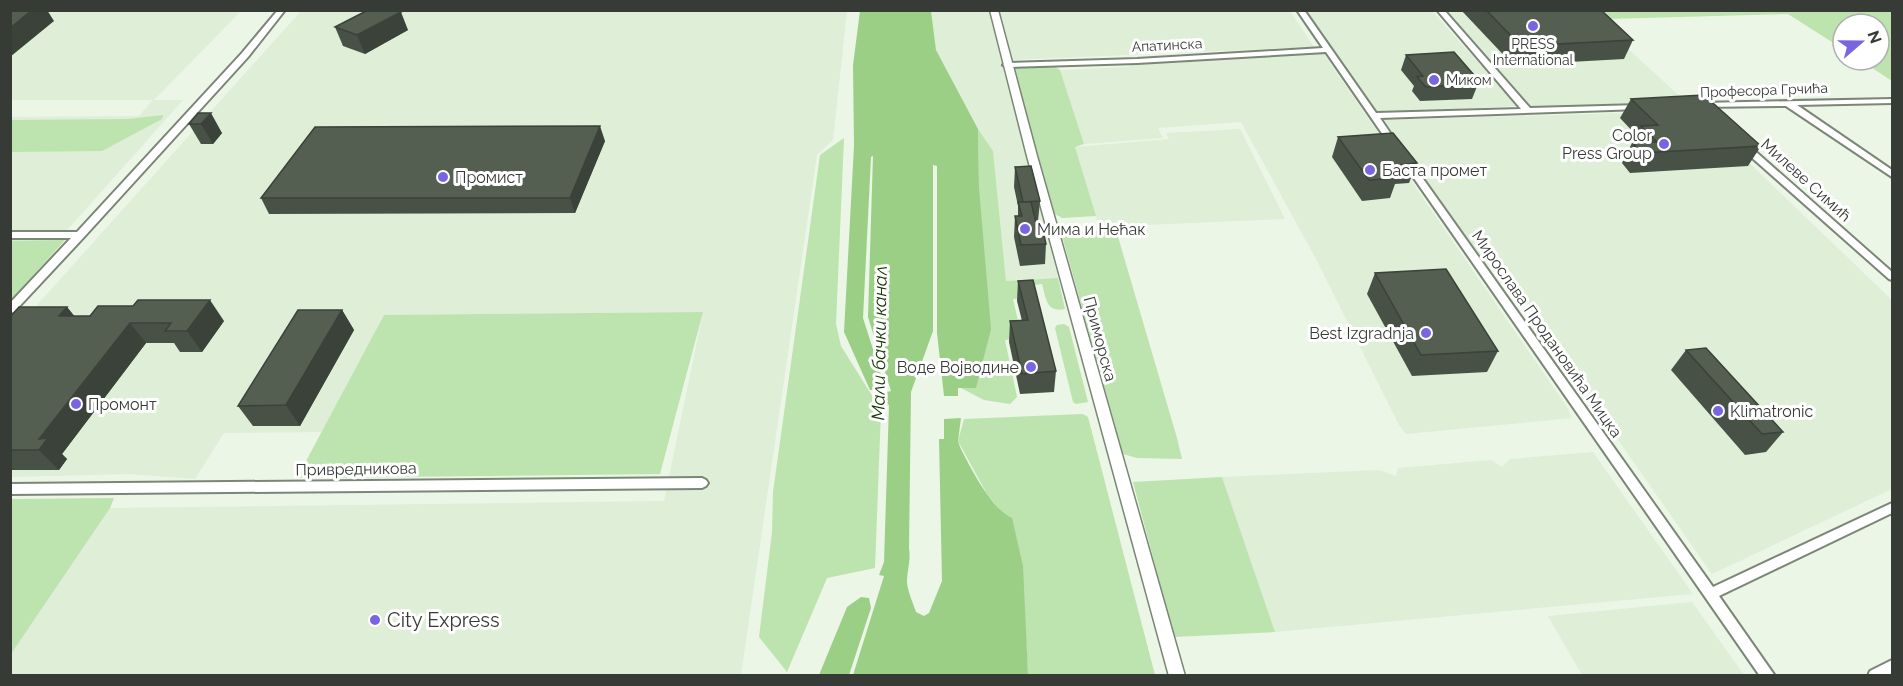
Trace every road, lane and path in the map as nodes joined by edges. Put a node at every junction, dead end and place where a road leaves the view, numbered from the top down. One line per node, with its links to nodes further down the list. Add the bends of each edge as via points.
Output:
1 (282, 10): 18 (street)
2 (994, 10): 6 (street, Приморска)
3 (1300, 10): 5 (street, Мирослава Продановића Мицка)
4 (1440, 10): 12 (street)
5 (1327, 50): 6 (street, Апатинска); 14 (street, Мирослава Продановића Мицка)
6 (1007, 65): 25 (street, Приморска)
7 (1891, 102): 8 (street, Професора Грчића)
8 (1788, 103): 9 (street, Професора Грчића); 16 (street)
9 (1700, 105): 10 (street, Професора Грчића); 13 (street)
10 (1688, 106)
11 (1654, 107): 12 (street)
12 (1528, 111): 14 (street)
13 (1708, 113)
14 (1373, 116): 24 (street, Мирослава Продановића Мицка)
15 (1733, 136): 19 (street, Милеве Симић)
16 (1893, 174)
17 (10, 235): 18 (street)
18 (81, 235): 20 (street)
19 (1893, 277)
20 (10, 310)
21 (702, 483): 22 (street, Привредникова)
22 (10, 489)
23 (1893, 508): 24 (street)
24 (1710, 594): 26 (street, Мирослава Продановића Мицка)
25 (1177, 675)
26 (1768, 675)

